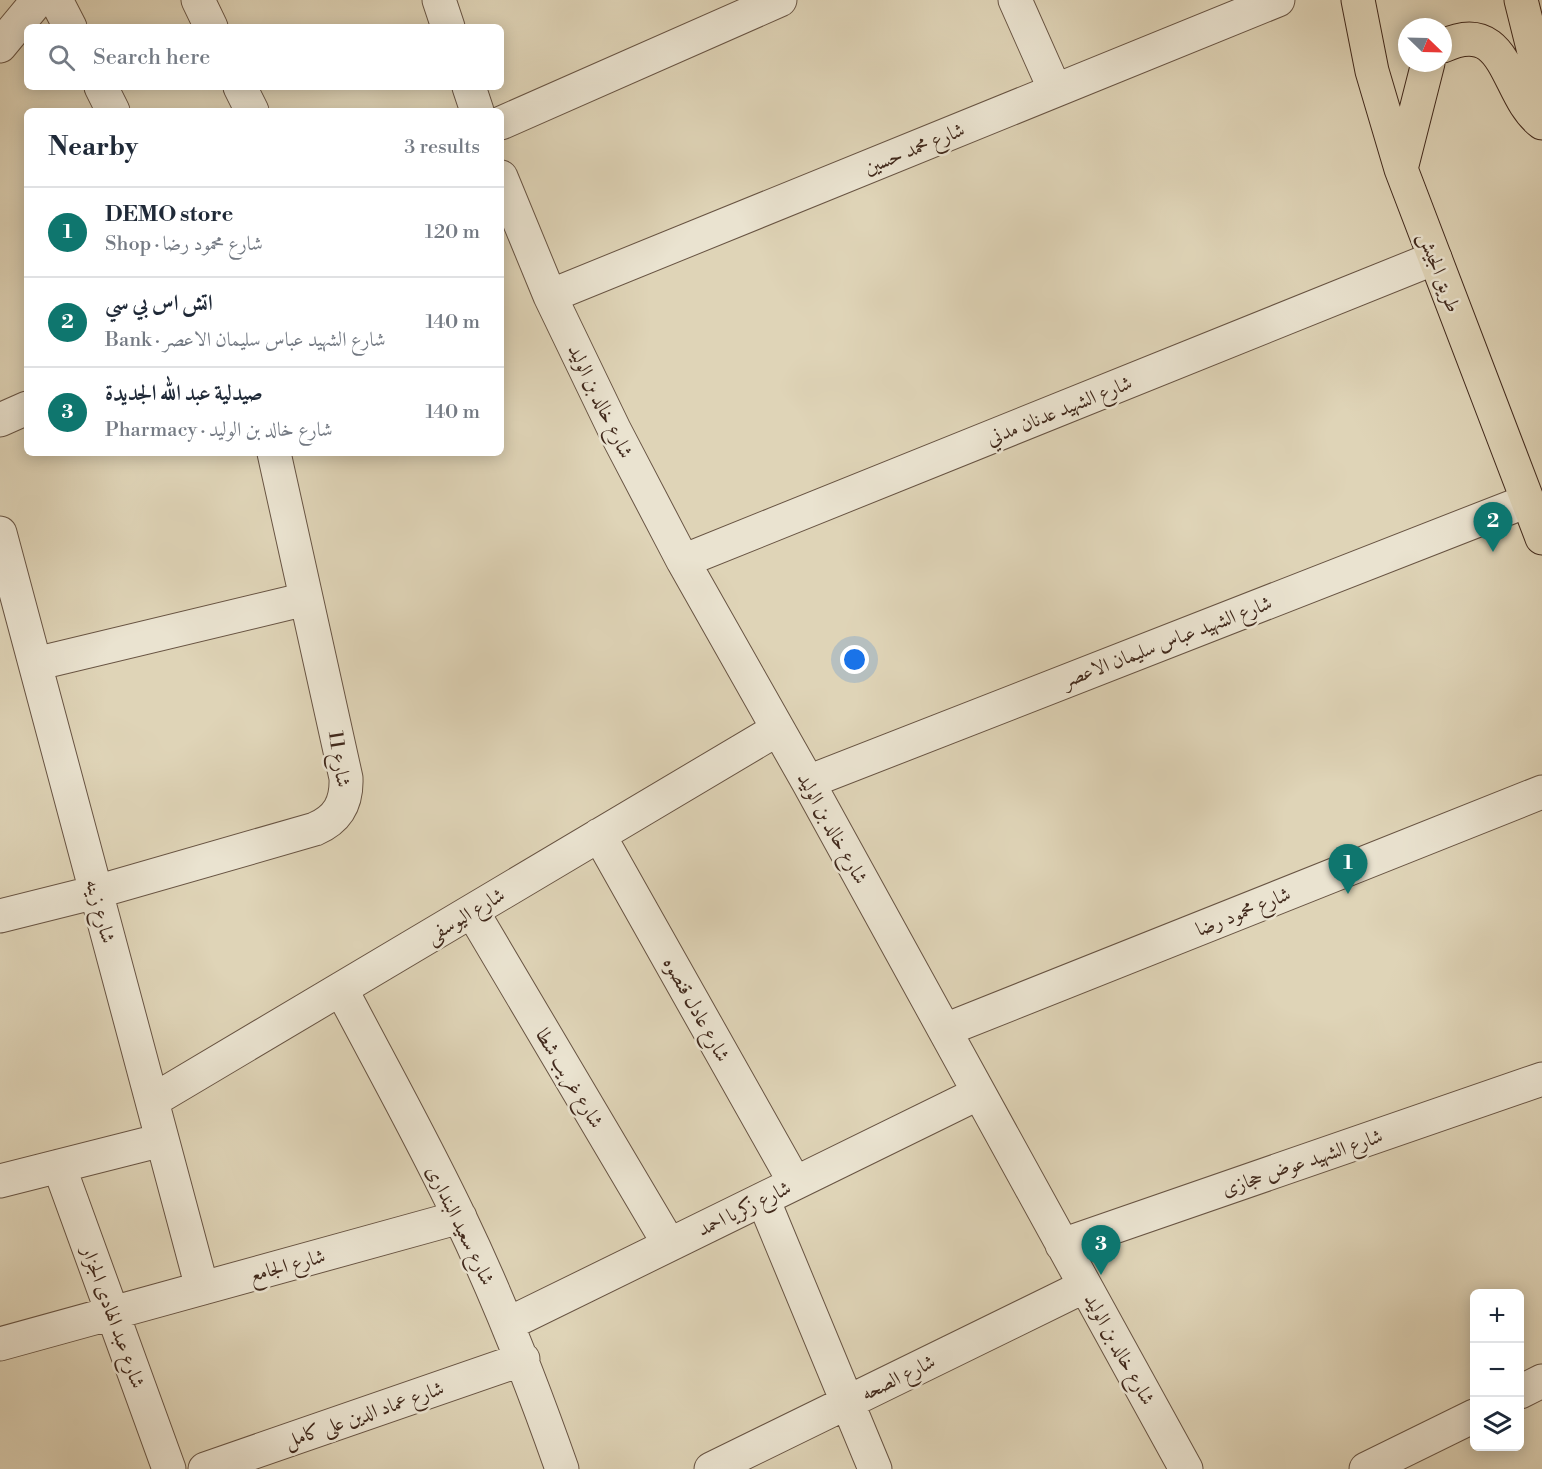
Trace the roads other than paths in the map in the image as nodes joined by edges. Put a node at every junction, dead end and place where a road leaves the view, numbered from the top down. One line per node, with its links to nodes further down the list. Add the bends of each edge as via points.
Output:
1 (38, 0): 15 (street)
2 (56, 0): 11 (street)
3 (198, 0): 12 (street)
4 (439, 0): 13 (street)
5 (780, 0): 10 (street)
6 (1015, 0): 21 (street)
7 (1278, 0): 21 (street, شارع محمد حسين)
8 (1358, 0): 27 (highway, طريق الجيش, via 1372,71)
9 (1521, 0): 17 (highway)
10 (733, 11): 25 (street)
11 (68, 24)
12 (210, 24)
13 (447, 24)
14 (1452, 42): 26 (highway, via 1479,40 1491,46 1501,56 1528,109)
15 (0, 46)
16 (1426, 72): 27 (highway)
17 (1542, 84)
18 (102, 90): 22 (street)
19 (242, 90): 23 (street)
20 (469, 90): 24 (street)
21 (1055, 90): 30 (street, شارع محمد حسين)
22 (112, 108)
23 (250, 108)
24 (476, 108)
25 (504, 122)
26 (1542, 123)
27 (1401, 169): 29 (highway, طريق الجيش)
28 (504, 184): 30 (street, شارع خالد بن الوليد)
29 (1435, 258): 34 (highway, طريق الجيش); 37 (street, شارع الشهيد عدنان مدني)
30 (550, 296): 37 (street, شارع خالد بن الوليد)
31 (24, 409): 32 (street)
32 (0, 420)
33 (274, 456): 38 (street, شارع 11)
34 (1527, 501): 36 (highway, طريق الجيش); 41 (street, شارع الشهيد عباس سليمان الاعصر)
35 (0, 533): 39 (street, شارع زينه)
36 (1542, 538)
37 (683, 561): 40 (street, شارع خالد بن الوليد)
38 (306, 599): 39 (street); 44 (street, شارع 11, via 346,778 347,792 336,815 315,829)
39 (35, 663): 44 (street, شارع زينه)
40 (778, 729): 41 (street, شارع خالد بن الوليد); 43 (street, شارع اليوسفى)
41 (808, 782): 48 (street, شارع خالد بن الوليد)
42 (1542, 792): 48 (street, شارع محمود رضا)
43 (599, 835): 45 (street, شارع اليوسفى); 55 (street, شارع عادل قنصوه)
44 (96, 892): 46 (street, شارع 11); 51 (street, شارع زينه)
45 (472, 911): 47 (street, شارع اليوسفى); 58 (street, شارع غريب شطا)
46 (0, 916)
47 (341, 989): 51 (street, شارع اليوسفى); 57 (street, شارع سعيد البندارى)
48 (945, 1030): 50 (street, شارع خالد بن الوليد)
49 (1542, 1079): 59 (street, شارع الشهيد عوض حجازى)
50 (979, 1093): 55 (street, شارع زكريا احمد); 59 (street, شارع خالد بن الوليد)
51 (152, 1101): 52 (street, شارع زينه)
52 (162, 1140): 53 (street); 61 (street, شارع زينه)
53 (59, 1166): 54 (street); 62 (street, شارع عبد الهادى الجزار)
54 (0, 1181)
55 (795, 1183): 56 (street, شارع زكريا احمد)
56 (763, 1199): 58 (street, شارع زكريا احمد); 68 (street)
57 (460, 1217): 61 (street, شارع الجامع); 63 (street, شارع سعيد البندارى)
58 (669, 1244): 63 (street, شارع زكريا احمد)
59 (1062, 1245): 60 (street, شارع خالد بن الوليد)
60 (1085, 1286): 68 (street, شارع الصحه); 75 (street, شارع خالد بن الوليد)
61 (202, 1288): 62 (street, شارع الجامع)
62 (113, 1313): 64 (street, شارع الجامع); 70 (street, شارع عبد الهادى الجزار)
63 (508, 1323): 65 (street, شارع سعيد البندارى)
64 (0, 1344)
65 (523, 1359): 71 (street, شارع عماد الدين على كامل); 72 (street, شارع سعيد البندارى)
66 (1542, 1381): 67 (street)
67 (1524, 1390)
68 (847, 1402): 73 (street, شارع الصحه); 74 (street)
69 (1470, 1418): 76 (street)
70 (169, 1469)
71 (206, 1469)
72 (562, 1469)
73 (711, 1469)
74 (874, 1469)
75 (1186, 1469)
76 (1366, 1469)

